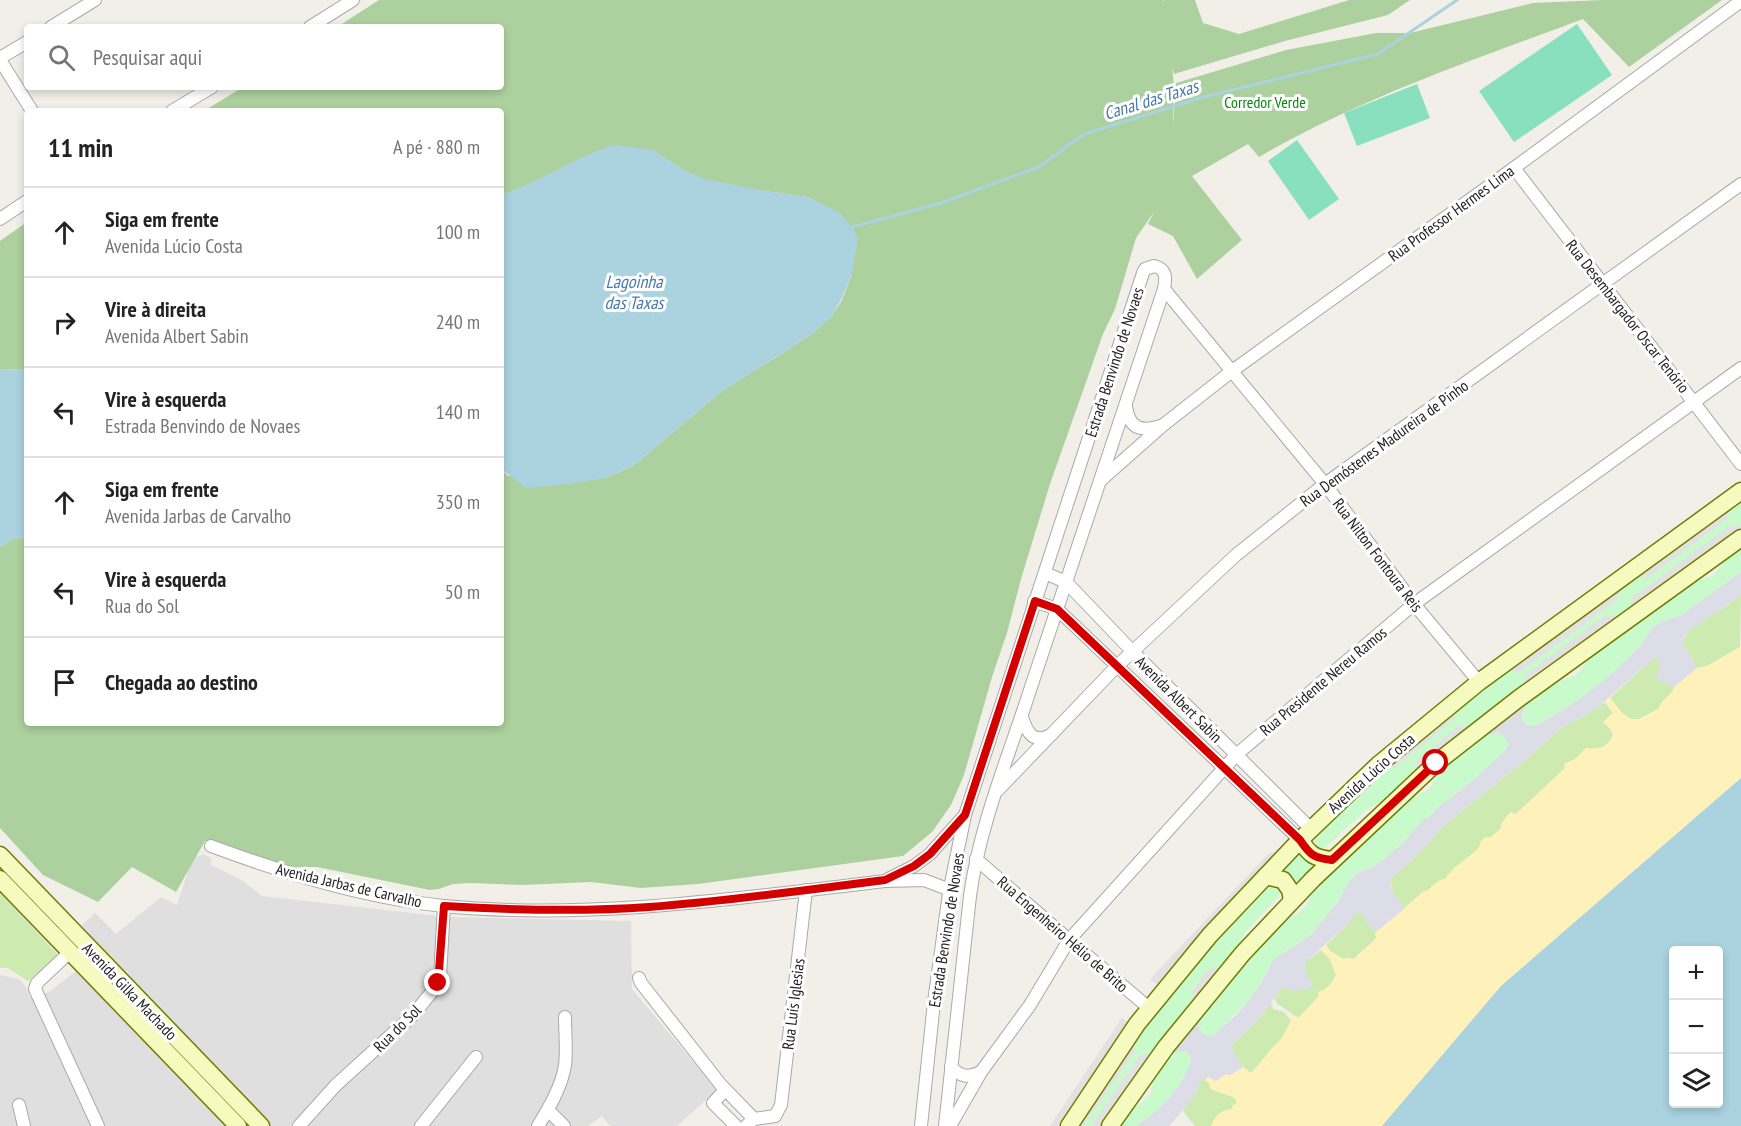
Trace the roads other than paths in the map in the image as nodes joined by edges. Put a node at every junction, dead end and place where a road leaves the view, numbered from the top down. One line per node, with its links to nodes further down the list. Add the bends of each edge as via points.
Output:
1 (95, 0): 4 (street)
2 (353, 0): 5 (street)
3 (1741, 2): 11 (street, Rua Professor Hermes Lima)
4 (56, 24)
5 (315, 24)
6 (24, 44): 7 (street)
7 (0, 59): 9 (street)
8 (207, 90): 10 (street)
9 (30, 108)
10 (177, 108)
11 (1514, 168): 15 (street, Rua Desembargador Oscar Tenório); 18 (street, Rua Professor Hermes Lima)
12 (1741, 184): 15 (street, Rua Demóstenes Madureira de Pinho)
13 (24, 203): 14 (street)
14 (0, 219)
15 (1603, 285): 19 (street, Rua Desembargador Oscar Tenório); 24 (street, Rua Demóstenes Madureira de Pinho)
16 (1164, 289): 18 (street, Rua Nilton Fontoura Reis); 20 (street, Estrada Benvindo de Novaes); 27 (street, Estrada Benvindo de Novaes, via 1163,270 1154,266 1145,269)
17 (1741, 368): 19 (street, Rua Presidente Nereu Ramos)
18 (1232, 371): 21 (street, Rua Professor Hermes Lima); 24 (street, Rua Nilton Fontoura Reis)
19 (1694, 401): 22 (street, Rua Desembargador Oscar Tenório); 30 (street, Rua Presidente Nereu Ramos)
20 (1126, 406): 21 (street, via 1137,427 1144,430); 23 (street, Estrada Benvindo de Novaes)
21 (1162, 426): 23 (street, Rua Professor Hermes Lima)
22 (1741, 465)
23 (1100, 481): 28 (street, Estrada Benvindo de Novaes)
24 (1325, 484): 30 (street, Rua Nilton Fontoura Reis); 32 (street, Rua Demóstenes Madureira de Pinho, via 1236,555)
25 (1741, 491): 34 (main road, Avenida Lúcio Costa)
26 (1741, 538): 45 (main road, via 1485,724 1436,763)
27 (1045, 573): 28 (street, Avenida Albert Sabin); 29 (street, Estrada Benvindo de Novaes)
28 (1066, 582): 31 (street, Estrada Benvindo de Novaes); 32 (street, Avenida Albert Sabin)
29 (1035, 601): 31 (street, Avenida Albert Sabin); 40 (street, Estrada Benvindo de Novaes)
30 (1414, 604): 34 (street, Rua Nilton Fontoura Reis); 37 (street, Rua Presidente Nereu Ramos)
31 (1057, 609): 33 (street, Avenida Albert Sabin); 35 (street, Estrada Benvindo de Novaes)
32 (1132, 652): 33 (street, Rua Demóstenes Madureira de Pinho); 37 (street, Avenida Albert Sabin)
33 (1118, 666): 36 (street, Rua Demóstenes Madureira de Pinho); 38 (street, Avenida Albert Sabin)
34 (1479, 682): 41 (main road, Avenida Lúcio Costa, via 1377,765)
35 (1022, 717): 36 (street, via 1025,728 1037,738); 39 (street, Estrada Benvindo de Novaes)
36 (1053, 733): 39 (street, Rua Demóstenes Madureira de Pinho)
37 (1236, 755): 38 (street, Rua Presidente Nereu Ramos); 41 (street, Avenida Albert Sabin)
38 (1222, 768): 41 (street, Avenida Albert Sabin); 54 (street, Rua Presidente Nereu Ramos)
39 (993, 795): 44 (street, Estrada Benvindo de Novaes)
40 (965, 815): 48 (street, Avenida Jarbas de Carvalho, via 930,854); 50 (street, Estrada Benvindo de Novaes)
41 (1305, 835): 45 (main road, via 1312,855); 46 (main road, Avenida Lúcio Costa)
42 (211, 846): 52 (street, Avenida Jarbas de Carvalho, via 262,865 343,887)
43 (0, 855): 53 (main road, Avenida Gilka Machado)
44 (976, 859): 54 (street, Rua Engenheiro Hélio de Brito); 61 (street, Estrada Benvindo de Novaes)
45 (1332, 860): 51 (main road)
46 (1266, 876): 51 (main road, via 1283,880); 57 (main road, Avenida Lúcio Costa, via 1209,935)
47 (0, 879): 53 (main road, Avenida Gilka Machado)
48 (885, 880): 49 (street, Avenida Jarbas de Carvalho); 50 (street, Avenida Jarbas de Carvalho, via 924,880)
49 (806, 890): 52 (street, Avenida Jarbas de Carvalho, via 615,909); 66 (street, Rua Luís Iglesias)
50 (950, 890): 77 (street, Estrada Benvindo de Novaes)
51 (1292, 900): 81 (main road, via 1192,1014)
52 (444, 906): 72 (street, Rua do Sol, via 440,977 435,988 402,1026 336,1085)
53 (48, 918): 55 (main road, Avenida Gilka Machado); 59 (main road, Avenida Gilka Machado)
54 (1069, 940): 57 (street, Rua Engenheiro Hélio de Brito); 62 (street, Rua Presidente Nereu Ramos, via 1030,1005)
55 (70, 952): 59 (main road, Avenida Gilka Machado); 69 (street, via 37,983 36,989)
56 (639, 978): 63 (street)
57 (1149, 1008): 80 (main road, Avenida Lúcio Costa)
58 (565, 1017): 65 (street, via 565,1065)
59 (160, 1034): 70 (main road, Avenida Gilka Machado); 71 (main road, Avenida Gilka Machado)
60 (476, 1058): 73 (street)
61 (951, 1067): 62 (street, via 966,1077); 78 (street, Estrada Benvindo de Novaes)
62 (981, 1072): 79 (street, Rua Presidente Nereu Ramos)
63 (725, 1090): 67 (street); 76 (street, via 713,1103)
64 (19, 1105): 68 (street)
65 (548, 1110): 74 (street); 75 (street)
66 (777, 1121): 67 (street)
67 (750, 1122)
68 (24, 1126)
69 (98, 1126)
70 (238, 1126)
71 (261, 1126)
72 (299, 1126)
73 (421, 1126)
74 (538, 1126)
75 (564, 1126)
76 (736, 1126)
77 (921, 1126)
78 (945, 1126)
79 (950, 1126)
80 (1069, 1126)
81 (1110, 1126)

